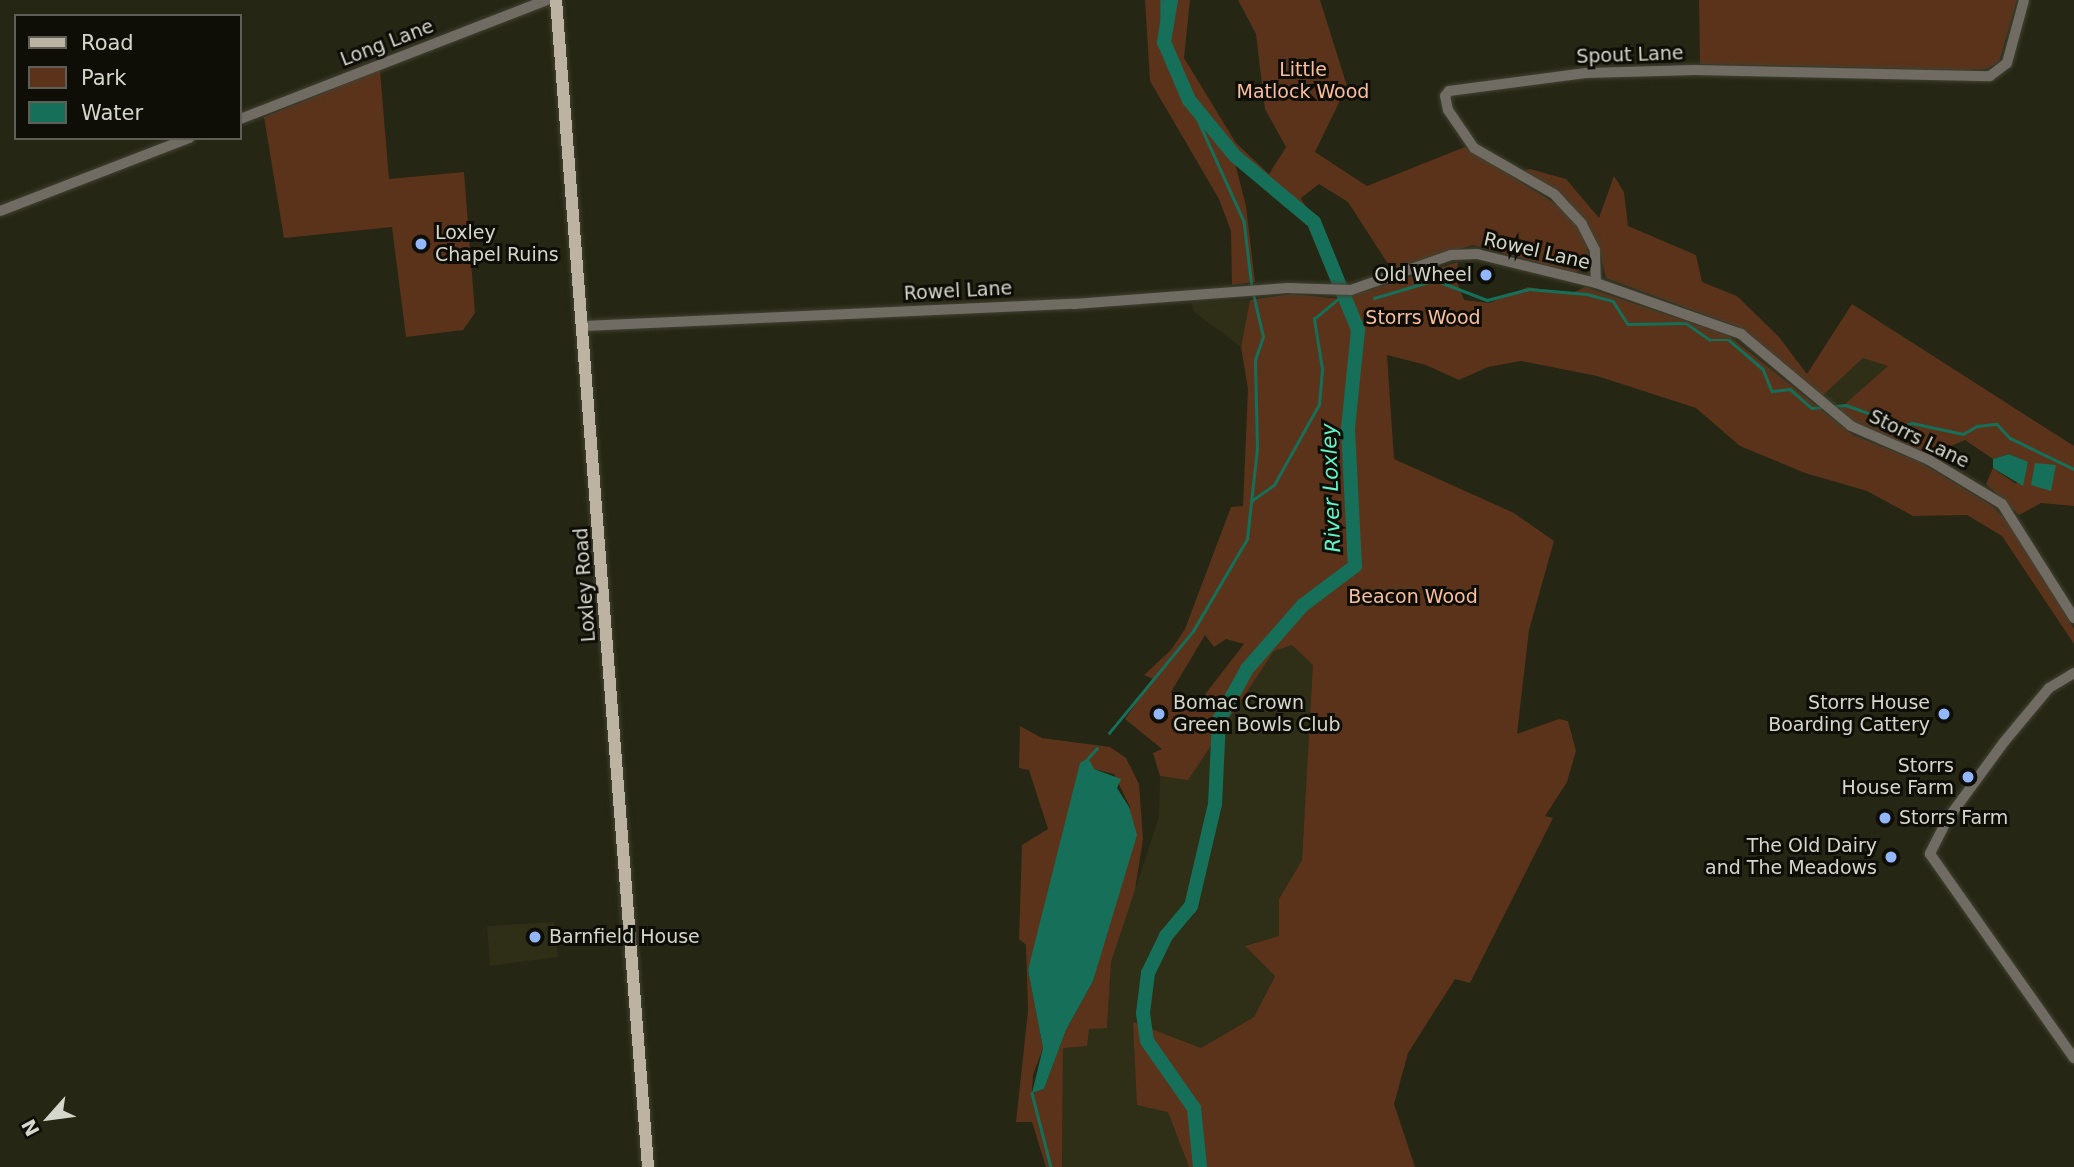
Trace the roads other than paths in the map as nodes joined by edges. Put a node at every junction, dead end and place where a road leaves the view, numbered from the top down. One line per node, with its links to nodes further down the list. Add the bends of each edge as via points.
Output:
1 (547, 0): 4 (street, Long Lane)
2 (556, 0): 8 (main road, Loxley Road)
3 (2024, 0): 7 (street, Spout Lane, via 2007,63 1990,76 1695,70 1586,73 1449,91 1445,96 1448,110 1474,148 1554,194 1583,224 1595,250)
4 (242, 118)
5 (184, 140): 6 (street)
6 (0, 211)
7 (1596, 283): 8 (street, Rowel Lane, via 1466,254 1351,290); 9 (street, Storrs Lane, via 1741,334 1851,426 1929,460 2002,504)
8 (584, 326): 12 (main road, Loxley Road)
9 (2074, 618)
10 (2074, 673): 11 (street, via 2049,688 2004,742 1947,820 1930,854)
11 (2074, 1058)
12 (648, 1167)

